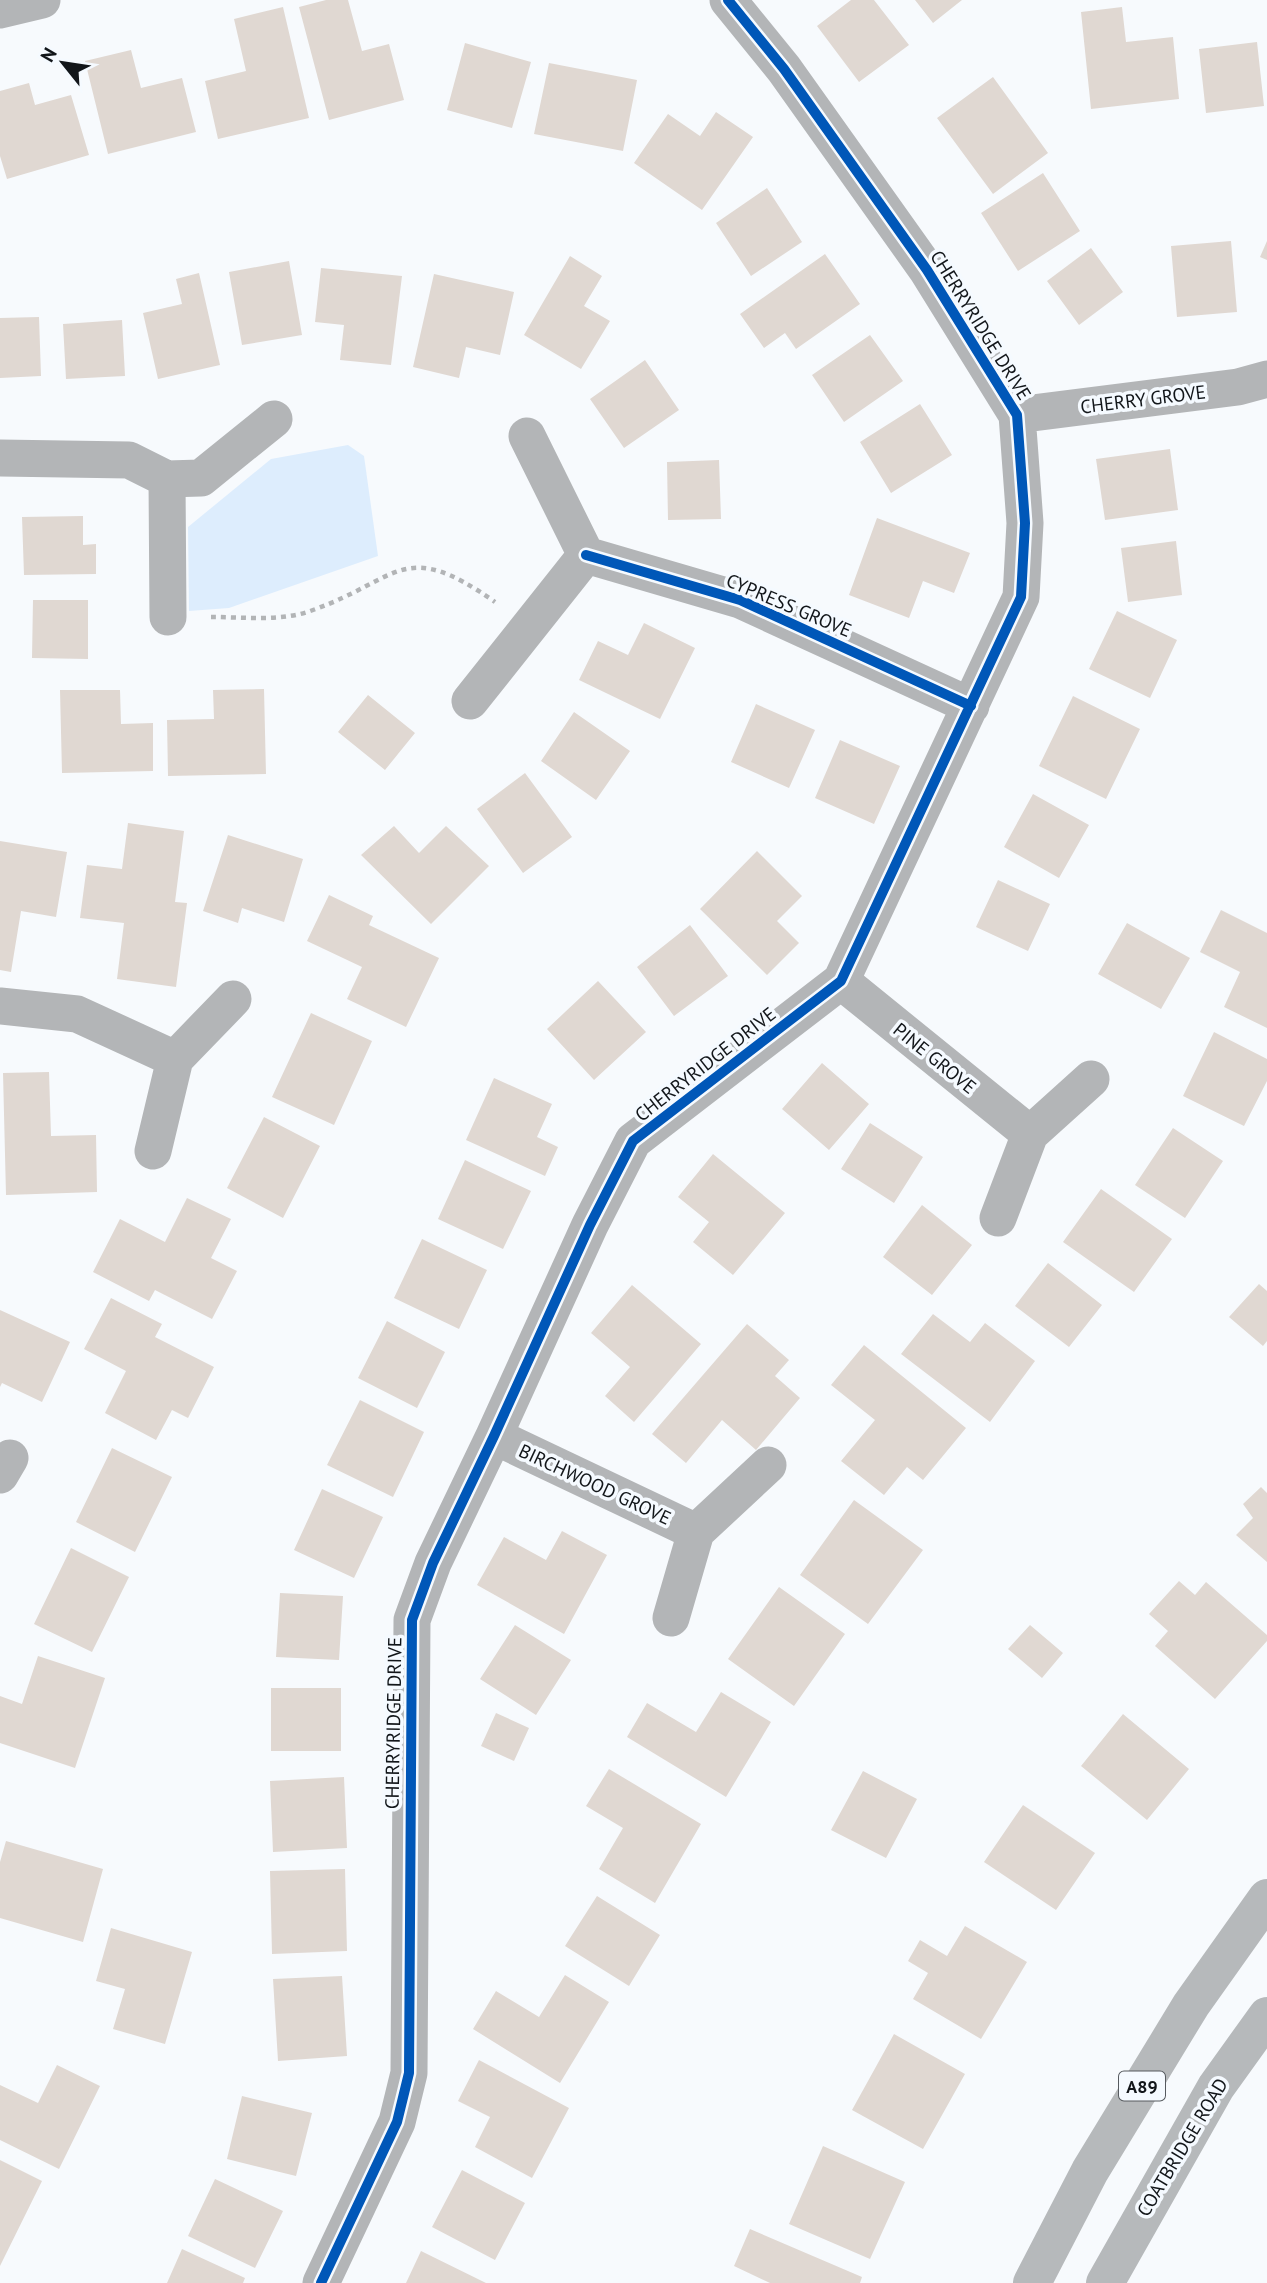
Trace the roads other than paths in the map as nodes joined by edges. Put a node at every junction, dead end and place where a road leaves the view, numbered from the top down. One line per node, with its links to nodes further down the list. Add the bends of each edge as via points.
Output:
1 (42, 0): 3 (street)
2 (728, 0): 5 (street, CHERRYRIDGE DRIVE, via 784,69 927,270)
3 (0, 10)
4 (1267, 379): 5 (street, CHERRY GROVE, via 1238,387)
5 (1017, 415): 13 (street, CHERRYRIDGE DRIVE, via 1025,523 1021,597)
6 (274, 419): 9 (street, via 201,478)
7 (527, 436): 10 (street)
8 (0, 458): 9 (street, via 129,460)
9 (167, 479): 11 (street)
10 (586, 555): 12 (street); 13 (street, CYPRESS GROVE, via 740,600)
11 (168, 617)
12 (470, 701)
13 (971, 706): 14 (street, CHERRYRIDGE DRIVE)
14 (841, 981): 19 (street, PINE GROVE); 22 (street, CHERRYRIDGE DRIVE, via 634,1141 590,1225)
15 (233, 999): 17 (street)
16 (0, 1006): 17 (street, via 77,1014)
17 (175, 1059): 20 (street)
18 (1091, 1079): 19 (street)
19 (1030, 1134): 21 (street)
20 (153, 1151)
21 (998, 1218)
22 (494, 1436): 24 (street, BIRCHWOOD GROVE); 28 (street, CHERRYRIDGE DRIVE, via 433,1563 412,1620 409,2073 397,2122)
23 (768, 1465): 24 (street)
24 (696, 1532): 25 (street)
25 (671, 1618)
26 (1267, 1898): 29 (main road, A89, via 1191,2005 1090,2171)
27 (1267, 2016): 30 (main road, COATBRIDGE ROAD, via 1216,2087)
28 (321, 2283)
29 (1032, 2283)
30 (1105, 2283)

